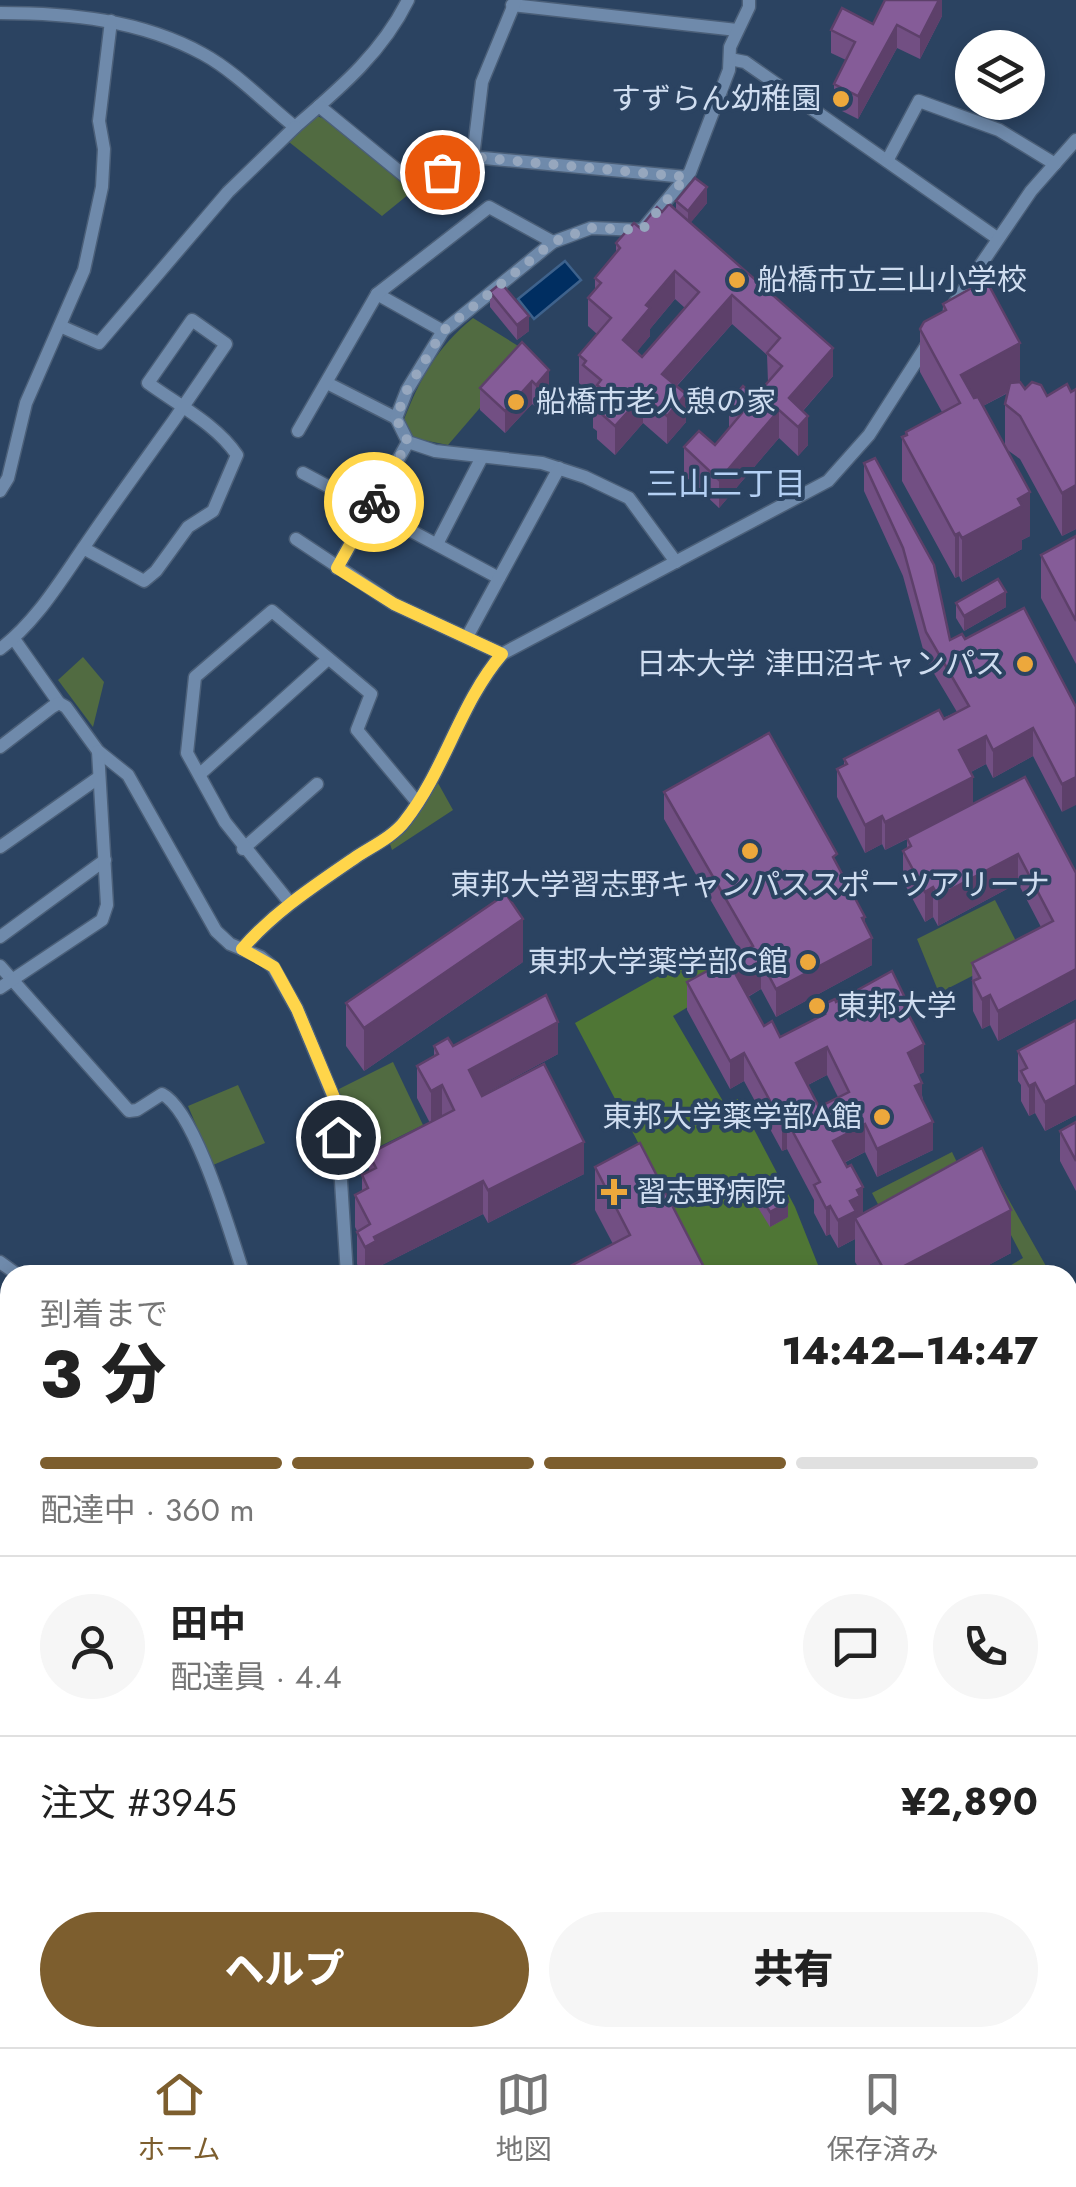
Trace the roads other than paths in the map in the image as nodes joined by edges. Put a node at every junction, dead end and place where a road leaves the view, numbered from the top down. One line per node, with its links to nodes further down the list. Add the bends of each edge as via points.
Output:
1 (2, 0): 5 (street)
2 (408, 0): 9 (street, via 383,44)
3 (749, 0): 7 (street)
4 (514, 3): 7 (street); 12 (street, via 482,82)
5 (1, 13): 6 (street)
6 (111, 21): 10 (street, via 207,56); 20 (street, via 100,121 102,187 84,270)
7 (737, 30): 8 (street)
8 (730, 59): 13 (street, via 745,62); 15 (street)
9 (319, 106): 10 (street); 12 (street, via 412,182)
10 (295, 127): 20 (street, via 228,192 99,343)
11 (1076, 140): 14 (street)
12 (473, 157): 15 (street)
13 (887, 161): 14 (street, via 918,101 999,130); 16 (street)
14 (1055, 164): 16 (street)
15 (686, 177): 17 (street, via 642,230 591,228)
16 (997, 238): 19 (street)
17 (553, 242): 18 (street, via 488,206); 21 (street)
18 (376, 294): 21 (street); 23 (street)
19 (944, 318)
20 (60, 326): 31 (street, via 26,403)
21 (443, 331): 25 (street)
22 (934, 335): 36 (street, via 869,435 828,480)
23 (327, 383): 25 (street); 26 (street)
24 (182, 407): 24 (street, via 226,344 192,320 148,383); 35 (street); 35 (street, via 237,455 213,511 188,527 144,581)
25 (396, 418): 27 (street)
26 (298, 431)
27 (408, 442): 28 (street); 32 (street)
28 (482, 457): 29 (street); 34 (street)
29 (559, 468): 36 (street, via 628,498); 38 (street)
30 (302, 473): 32 (street)
31 (0, 491)
32 (369, 510): 34 (street); 37 (street)
33 (296, 539): 37 (street)
34 (437, 544): 38 (street)
35 (83, 548): 40 (street)
36 (676, 562): 42 (street)
37 (337, 568): 39 (street, via 394,604)
38 (499, 578): 39 (street)
39 (467, 637): 42 (street)
40 (14, 639): 41 (street); 44 (street)
41 (0, 649)
42 (502, 654): 50 (street)
43 (328, 659): 47 (street); 47 (street, via 272,611 195,677 187,753); 50 (street, via 371,694 357,730)
44 (60, 703): 45 (street); 46 (street)
45 (0, 746)
46 (98, 751): 48 (street); 56 (street, via 128,776 216,931)
47 (200, 774): 52 (street)
48 (98, 778): 51 (street); 53 (street)
49 (317, 784): 52 (street)
50 (417, 802): 54 (street, via 403,825)
51 (0, 847)
52 (243, 848): 54 (street)
53 (104, 860): 55 (street); 58 (street, via 102,920)
54 (290, 903): 56 (street)
55 (0, 937)
56 (242, 949): 60 (street, via 274,967 336,1102)
57 (0, 966): 58 (street)
58 (6, 984): 59 (street, via 128,1111 168,1096 209,1169)
59 (241, 1265)
60 (346, 1265)

